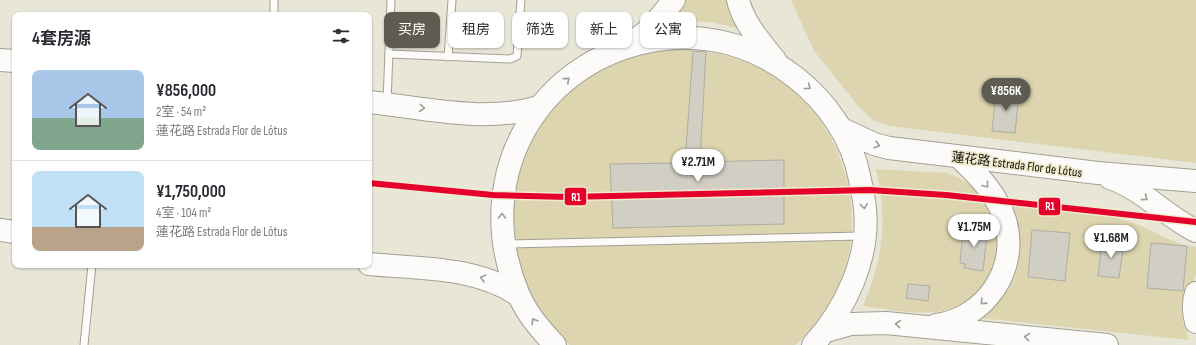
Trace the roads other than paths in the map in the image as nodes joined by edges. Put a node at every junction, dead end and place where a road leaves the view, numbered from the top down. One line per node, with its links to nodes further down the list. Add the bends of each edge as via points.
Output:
1 (274, 0): 7 (lane)
2 (391, 0): 11 (lane)
3 (452, 0): 12 (lane)
4 (521, 0): 12 (lane, via 517,56 510,59)
5 (674, 0): 8 (main road, via 651,28)
6 (738, 0): 15 (main road, via 759,40)
7 (274, 12)
8 (632, 42)
9 (632, 44): 15 (main road, via 678,37 712,39 746,48)
10 (622, 48): 17 (main road, one-way to 10, via 566,79 587,64)
11 (389, 54): 12 (lane); 16 (lane)
12 (448, 57)
13 (0, 60): 14 (main road)
14 (12, 61)
15 (777, 62): 18 (main road, one-way to 18, via 814,92)
16 (378, 103): 17 (main road, one-way to 17, via 486,114 516,113)
17 (539, 107): 26 (main road, one-way to 17, via 502,198 509,166 522,135)
18 (842, 129): 19 (main road, 蓮花路 Estrada Flor de Lótus, one-way to 19, via 889,148); 25 (main road, one-way to 25, via 858,168 865,211)
19 (959, 157): 20 (main road, 蓮花路 Estrada Flor de Lótus); 32 (main road, one-way to 32, via 979,176 1000,206 1006,221 1008,253 1002,278 992,294 977,308 948,323)
20 (1098, 173): 21 (main road, 蓮花路 Estrada Flor de Lótus); 23 (main road, one-way to 23, via 1126,186)
21 (1196, 181)
22 (0, 230): 24 (main road)
23 (1196, 231)
24 (12, 232)
25 (865, 236): 26 (lane); 33 (main road, via 849,294)
26 (504, 244): 30 (main road, via 507,263)
27 (372, 264): 30 (main road, one-way to 27, via 505,286 472,275)
28 (92, 268): 34 (lane)
29 (1196, 293): 31 (main road)
30 (518, 294): 35 (main road, one-way to 30, via 537,326)
31 (1196, 322)
32 (922, 326): 33 (main road, one-way to 33, via 866,322); 36 (main road, one-way to 32)
33 (819, 338)
34 (84, 345)
35 (555, 345)
36 (1108, 345)

